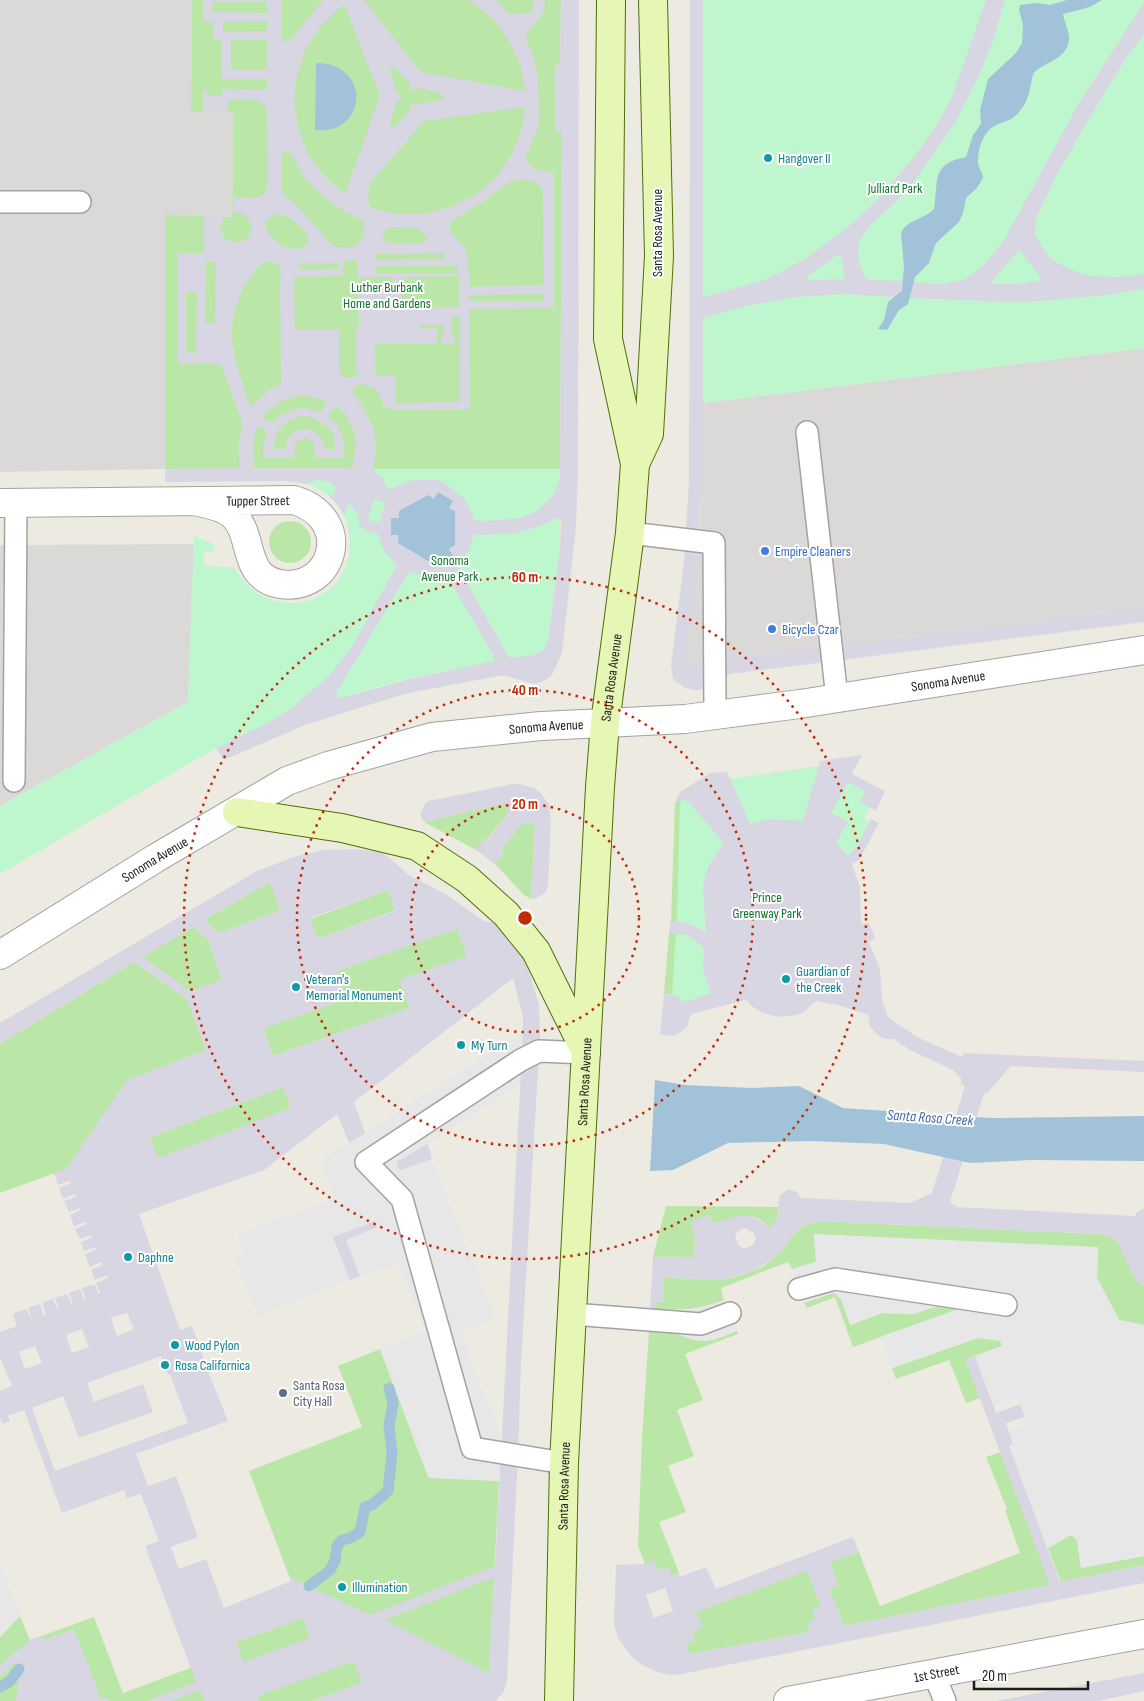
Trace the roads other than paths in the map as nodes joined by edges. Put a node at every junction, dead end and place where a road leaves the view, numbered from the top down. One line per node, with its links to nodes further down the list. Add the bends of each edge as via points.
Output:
1 (611, 0): 6 (main road, Santa Rosa Avenue, via 608,339)
2 (653, 0): 6 (main road, Santa Rosa Avenue, via 659,256 649,434)
3 (0, 202): 4 (lane)
4 (80, 202)
5 (807, 432): 11 (lane)
6 (635, 464): 9 (main road, Santa Rosa Avenue)
7 (194, 501): 7 (street, Tupper Street, via 217,506 233,515 242,528 255,568 265,578 278,584 306,582 326,564 331,537 327,524 308,504 294,500); 8 (street, Tupper Street)
8 (8, 503): 14 (lane)
9 (630, 533): 12 (lane, via 714,542); 13 (main road, Santa Rosa Avenue)
10 (1144, 650): 11 (street, Sonoma Avenue)
11 (837, 698): 12 (street, Sonoma Avenue)
12 (715, 715): 13 (street, Sonoma Avenue)
13 (606, 723): 15 (street, Sonoma Avenue, via 432,737 287,781); 17 (main road, Santa Rosa Avenue)
14 (14, 781)
15 (237, 812): 16 (street, Sonoma Avenue); 17 (main road, via 342,828 416,846 466,879 506,914 536,951)
16 (0, 955)
17 (586, 1053): 21 (main road, Santa Rosa Avenue); 22 (lane, via 540,1051 521,1060 366,1162 402,1199 472,1448)
18 (799, 1289): 19 (lane, via 835,1279)
19 (1006, 1305)
20 (730, 1313): 21 (lane, via 701,1324)
21 (572, 1314): 22 (main road, Santa Rosa Avenue)
22 (564, 1463): 25 (main road, Santa Rosa Avenue)
23 (1144, 1634): 24 (street, 1st Street)
24 (934, 1674): 26 (street, 1st Street); 27 (lane)
25 (559, 1701)
26 (788, 1701)
27 (945, 1701)

